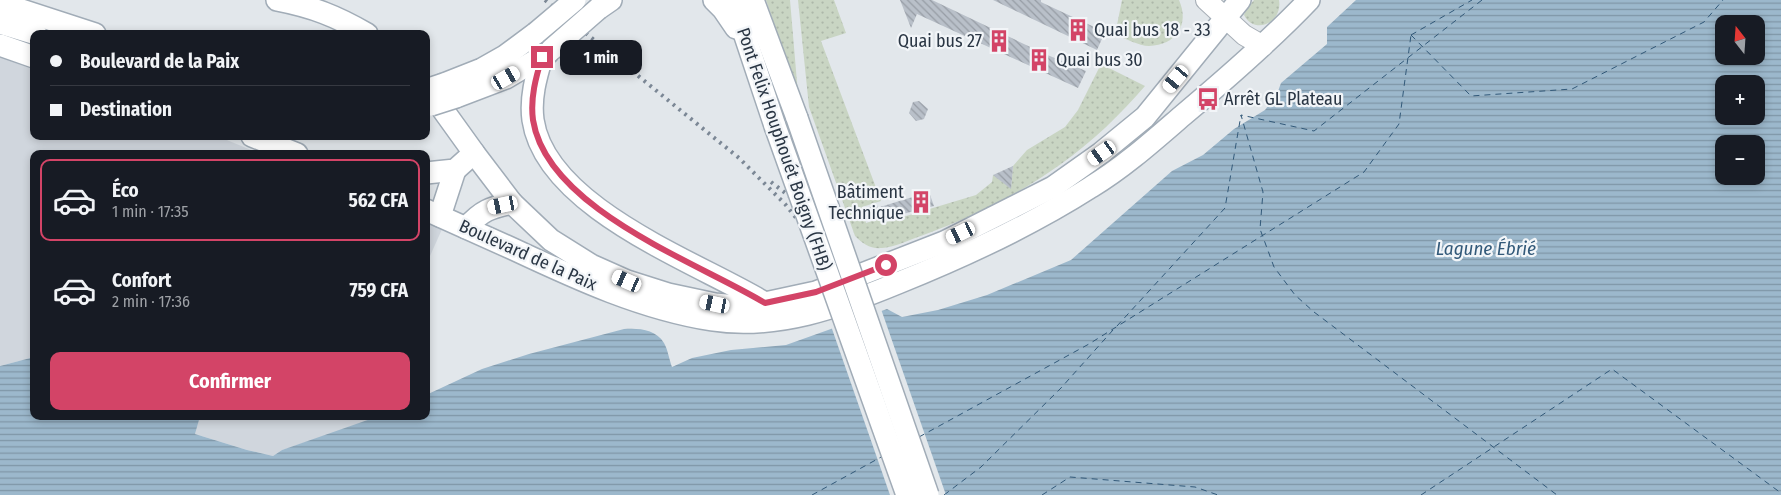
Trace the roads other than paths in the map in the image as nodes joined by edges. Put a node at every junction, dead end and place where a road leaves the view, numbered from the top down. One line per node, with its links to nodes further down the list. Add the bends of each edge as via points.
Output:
1 (277, 0): 14 (main road, via 306,5)
2 (575, 0): 21 (main road, bridge, via 505,56)
3 (714, 0): 16 (main road)
4 (733, 0): 16 (main road, Pont Felix Houphouét Boigny (FHB))
5 (753, 0): 32 (main road, Pont Felix Houphouét Boigny (FHB), bridge)
6 (1206, 0): 11 (main road)
7 (1240, 0): 11 (main road, Boulevard de la Paix)
8 (1303, 2): 18 (main road, Boulevard de la Paix)
9 (0, 3): 13 (main road)
10 (604, 5): 19 (main road, bridge)
11 (1225, 18): 18 (main road); 30 (main road, Boulevard de la Paix, via 1144,117 1102,153 1053,187 944,242 816,292)
12 (0, 23): 15 (main road)
13 (83, 30)
14 (360, 30)
15 (30, 32)
16 (747, 42): 31 (main road, Pont Felix Houphouét Boigny (FHB), bridge)
17 (0, 45): 20 (main road)
18 (1263, 46): 29 (main road, Boulevard de la Paix, via 1124,166 1070,200 1015,231 922,274 809,314 743,322 713,320 664,310 616,294)
19 (547, 53): 21 (main road, via 506,78 481,88); 30 (main road, via 532,98 533,120 537,138 553,168 614,220 674,256)
20 (30, 56)
21 (435, 95): 24 (main road, Boulevard de la Paix)
22 (262, 140): 23 (main road)
23 (287, 150)
24 (474, 153): 25 (main road); 27 (main road, Boulevard de la Paix)
25 (455, 170): 26 (main road); 28 (main road)
26 (430, 173)
27 (512, 203): 29 (main road, via 493,207 478,215); 30 (main road, Boulevard de la Paix, via 551,240 591,265 627,281 715,304)
28 (433, 213): 29 (main road, Boulevard de la Paix)
29 (466, 228)
30 (765, 303)
31 (907, 495)
32 (928, 495)

